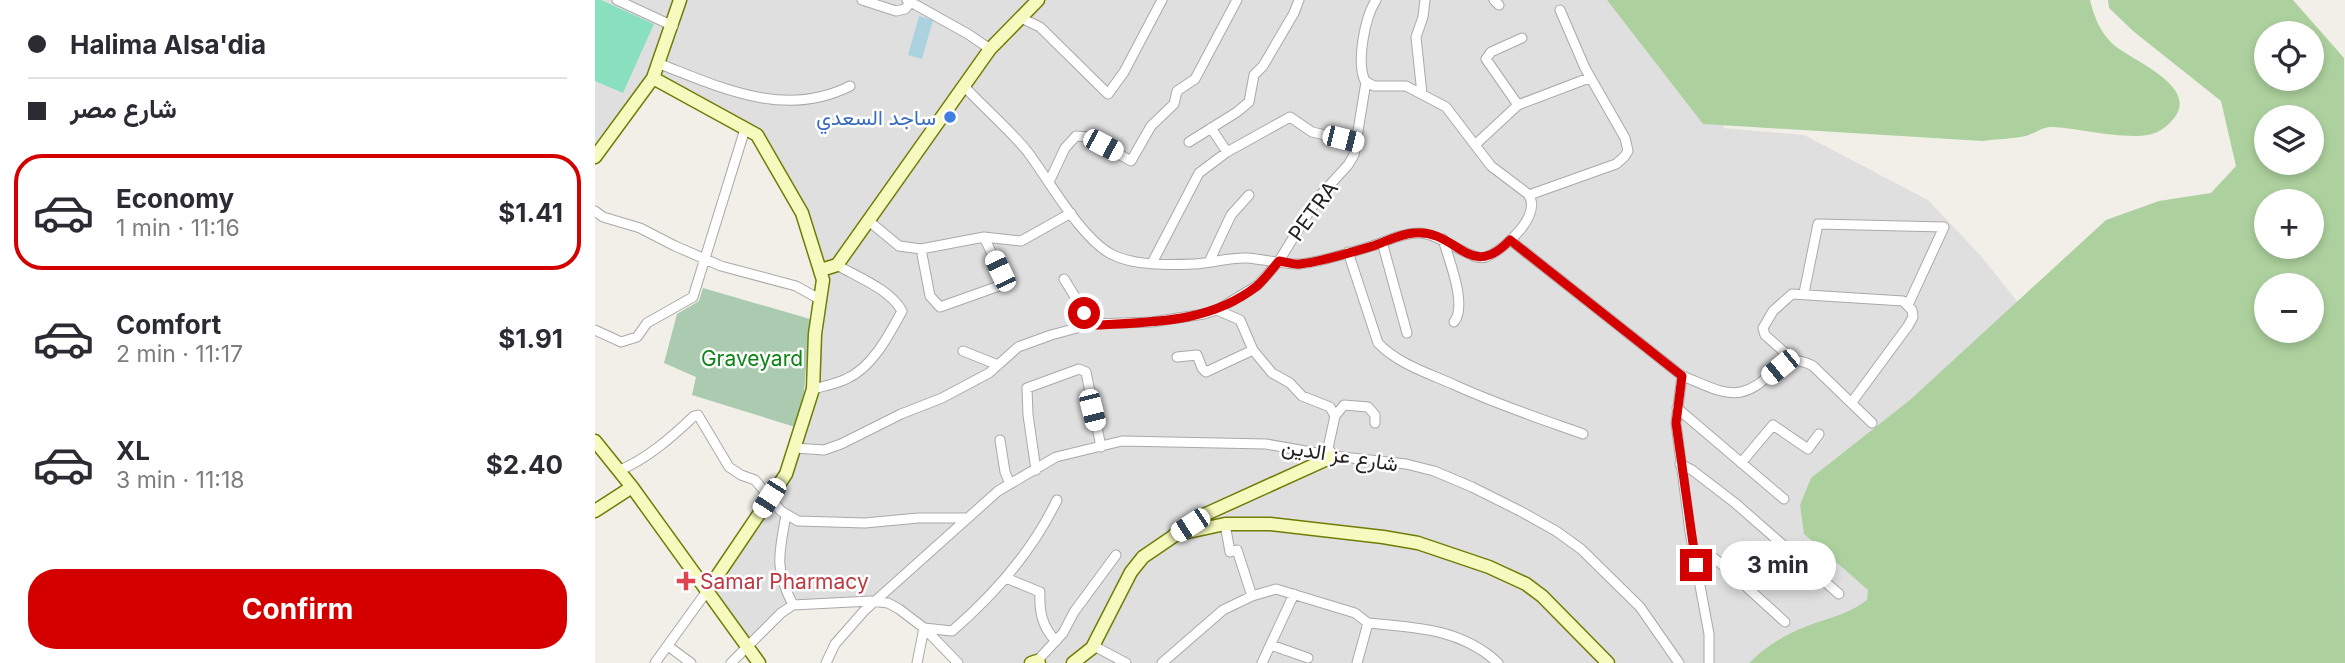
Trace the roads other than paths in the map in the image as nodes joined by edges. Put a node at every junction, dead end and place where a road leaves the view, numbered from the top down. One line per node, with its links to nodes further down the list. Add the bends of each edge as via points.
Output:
1 (617, 0): 13 (street)
2 (680, 0): 13 (street)
3 (862, 0): 10 (street, via 898,11 907,8)
4 (1038, 0): 12 (street)
5 (1162, 0): 12 (street, via 1108,94 1040,27)
6 (1237, 0): 31 (street, via 1195,79 1177,91 1174,104 1151,126 1131,161 1089,137 1076,136)
7 (1299, 0): 24 (street, via 1254,75 1249,102)
8 (1376, 0): 19 (street, PETRA, via 1362,52)
9 (1425, 0): 22 (street, via 1416,37)
10 (908, 1): 15 (street)
11 (1560, 10): 18 (street)
12 (1021, 18): 15 (street)
13 (673, 26): 16 (street)
14 (1522, 38): 23 (street, via 1491,52 1486,59)
15 (990, 49): 21 (street)
16 (660, 64): 17 (street); 20 (street, via 742,95 789,101 830,96)
17 (653, 78): 25 (street); 30 (street)
18 (1589, 78): 23 (street); 33 (street, via 1625,138 1626,154 1616,164)
19 (1366, 82): 22 (street, via 1406,86); 27 (street, PETRA)
20 (850, 86)
21 (964, 86): 31 (street, via 1025,149); 36 (street)
22 (1422, 94): 28 (street, via 1446,107)
23 (1518, 105): 28 (street)
24 (1211, 128): 26 (street); 29 (street)
25 (745, 129): 43 (street); 48 (street, via 757,135 802,214)
26 (1189, 142)
27 (1357, 142): 29 (street, via 1312,132 1290,117); 44 (street, PETRA, via 1348,165 1307,213)
28 (1476, 144): 33 (street, via 1491,166)
29 (1227, 152): 46 (street, via 1199,173)
30 (595, 157)
31 (1049, 182): 35 (street)
32 (1249, 195): 45 (street, via 1231,215)
33 (1529, 195): 39 (street, via 1533,205 1529,219)
34 (595, 211): 43 (street)
35 (1071, 213): 37 (street, via 1025,240); 46 (street, via 1109,253)
36 (870, 222): 41 (street, via 899,246); 47 (street)
37 (985, 237): 41 (street); 41 (street, via 1000,271 999,286 940,307 930,296)
38 (1443, 239): 39 (street, via 1481,258); 40 (street, via 1411,233); 54 (street, via 1459,298)
39 (1510, 240): 63 (street)
40 (1382, 242): 42 (street); 57 (street)
41 (921, 249)
42 (1348, 252): 44 (street, via 1298,265); 70 (street, via 1378,343 1388,352 1430,376)
43 (705, 259): 51 (street, via 796,286); 56 (street, via 693,297 647,323 637,337 621,342)
44 (1279, 261): 45 (street); 53 (street, PETRA, via 1258,285)
45 (1209, 262): 46 (street)
46 (1152, 263)
47 (837, 265): 48 (street); 64 (street, via 884,293 902,311 887,339 864,366 848,379)
48 (821, 270): 51 (street)
49 (1064, 279): 55 (street)
50 (1804, 293): 52 (street); 52 (street, via 1818,224 1944,227); 61 (street, via 1786,298 1763,328)
51 (821, 300): 64 (street)
52 (1908, 304): 65 (street, via 1913,317 1908,326)
53 (1217, 310): 55 (street, PETRA, via 1152,322); 58 (street, via 1240,320)
54 (1454, 321)
55 (1092, 324): 62 (street, PETRA, via 1018,347)
56 (595, 330)
57 (1407, 333)
58 (1253, 350): 60 (street, via 1206,372 1197,355); 67 (street, via 1275,375 1302,396 1330,407)
59 (963, 351): 62 (street)
60 (1177, 357)
61 (1791, 359): 63 (street, via 1755,387 1738,393); 65 (street, via 1813,366)
62 (998, 365): 75 (street, PETRA, via 942,398 827,450)
63 (1682, 376): 66 (street)
64 (813, 389): 75 (street)
65 (1852, 402): 69 (street)
66 (1677, 408): 77 (street); 78 (street)
67 (1335, 416): 68 (street, via 1344,405 1369,407); 76 (street, via 1328,446)
68 (1375, 423)
69 (1872, 423)
70 (1583, 434)
71 (1819, 434): 77 (street, via 1808,449 1773,425)
72 (1000, 440): 81 (street)
73 (595, 441): 80 (street)
74 (1101, 447): 76 (street, شارع عز الدين, via 1122,441 1266,444); 79 (street, شارع عز الدين, via 1056,457); 79 (street, via 1086,372 1079,369 1027,388)
75 (795, 448): 83 (street, via 786,474)
76 (1334, 456): 90 (street, via 1206,514); 124 (street, شارع عز الدين, via 1434,471 1556,531 1640,607)
77 (1741, 463): 84 (street)
78 (1681, 464): 91 (street); 96 (street, via 1735,503)
79 (1036, 470): 81 (street, شارع عز الدين)
80 (618, 471): 82 (street); 83 (street, via 698,415 729,467 755,480)
81 (1010, 484): 88 (street, شارع عز الدين)
82 (632, 487): 86 (street); 94 (street)
83 (769, 498): 87 (street); 94 (street)
84 (1784, 499)
85 (1056, 500): 93 (street)
86 (595, 511)
87 (786, 515): 88 (street, via 798,521 852,523); 99 (street, via 778,560 782,584)
88 (968, 519): 98 (street, شارع عز الدين)
89 (1225, 524): 90 (street); 97 (street, via 1230,552 1237,550); 123 (street, via 1285,525 1383,537 1419,543 1475,562 1534,589)
90 (1174, 535): 106 (street, via 1143,557 1131,572)
91 (1693, 550): 100 (street, via 1719,562); 125 (street, via 1709,634)
92 (1116, 555): 103 (street)
93 (1006, 578): 102 (street, via 952,631); 103 (street, via 1040,592 1045,629)
94 (707, 591): 105 (street); 107 (street)
95 (1294, 594): 97 (street, via 1276,589); 101 (street, via 1355,612); 104 (street)
96 (1839, 594)
97 (1252, 596): 119 (street, via 1223,610)
98 (876, 601): 99 (street); 102 (street, via 894,606); 114 (street, شارع عز الدين, via 835,644)
99 (793, 605): 107 (street)
100 (1784, 622)
101 (1368, 624): 121 (street); 122 (street, via 1450,634 1485,651)
102 (924, 628): 115 (street); 116 (street)
103 (1056, 641): 109 (street)
104 (1271, 645): 108 (street); 120 (street)
105 (668, 646): 110 (street); 111 (street)
106 (1094, 646): 117 (street); 118 (street)
107 (748, 647): 112 (street); 113 (street)
108 (1307, 658)
109 (1036, 662)
110 (655, 663)
111 (691, 663)
112 (731, 663)
113 (759, 663)
114 (826, 663)
115 (917, 663)
116 (958, 663)
117 (1073, 663)
118 (1126, 663)
119 (1162, 663)
120 (1262, 663)
121 (1357, 663)
122 (1498, 663)
123 (1608, 663)
124 (1679, 663)
125 (1709, 663)

